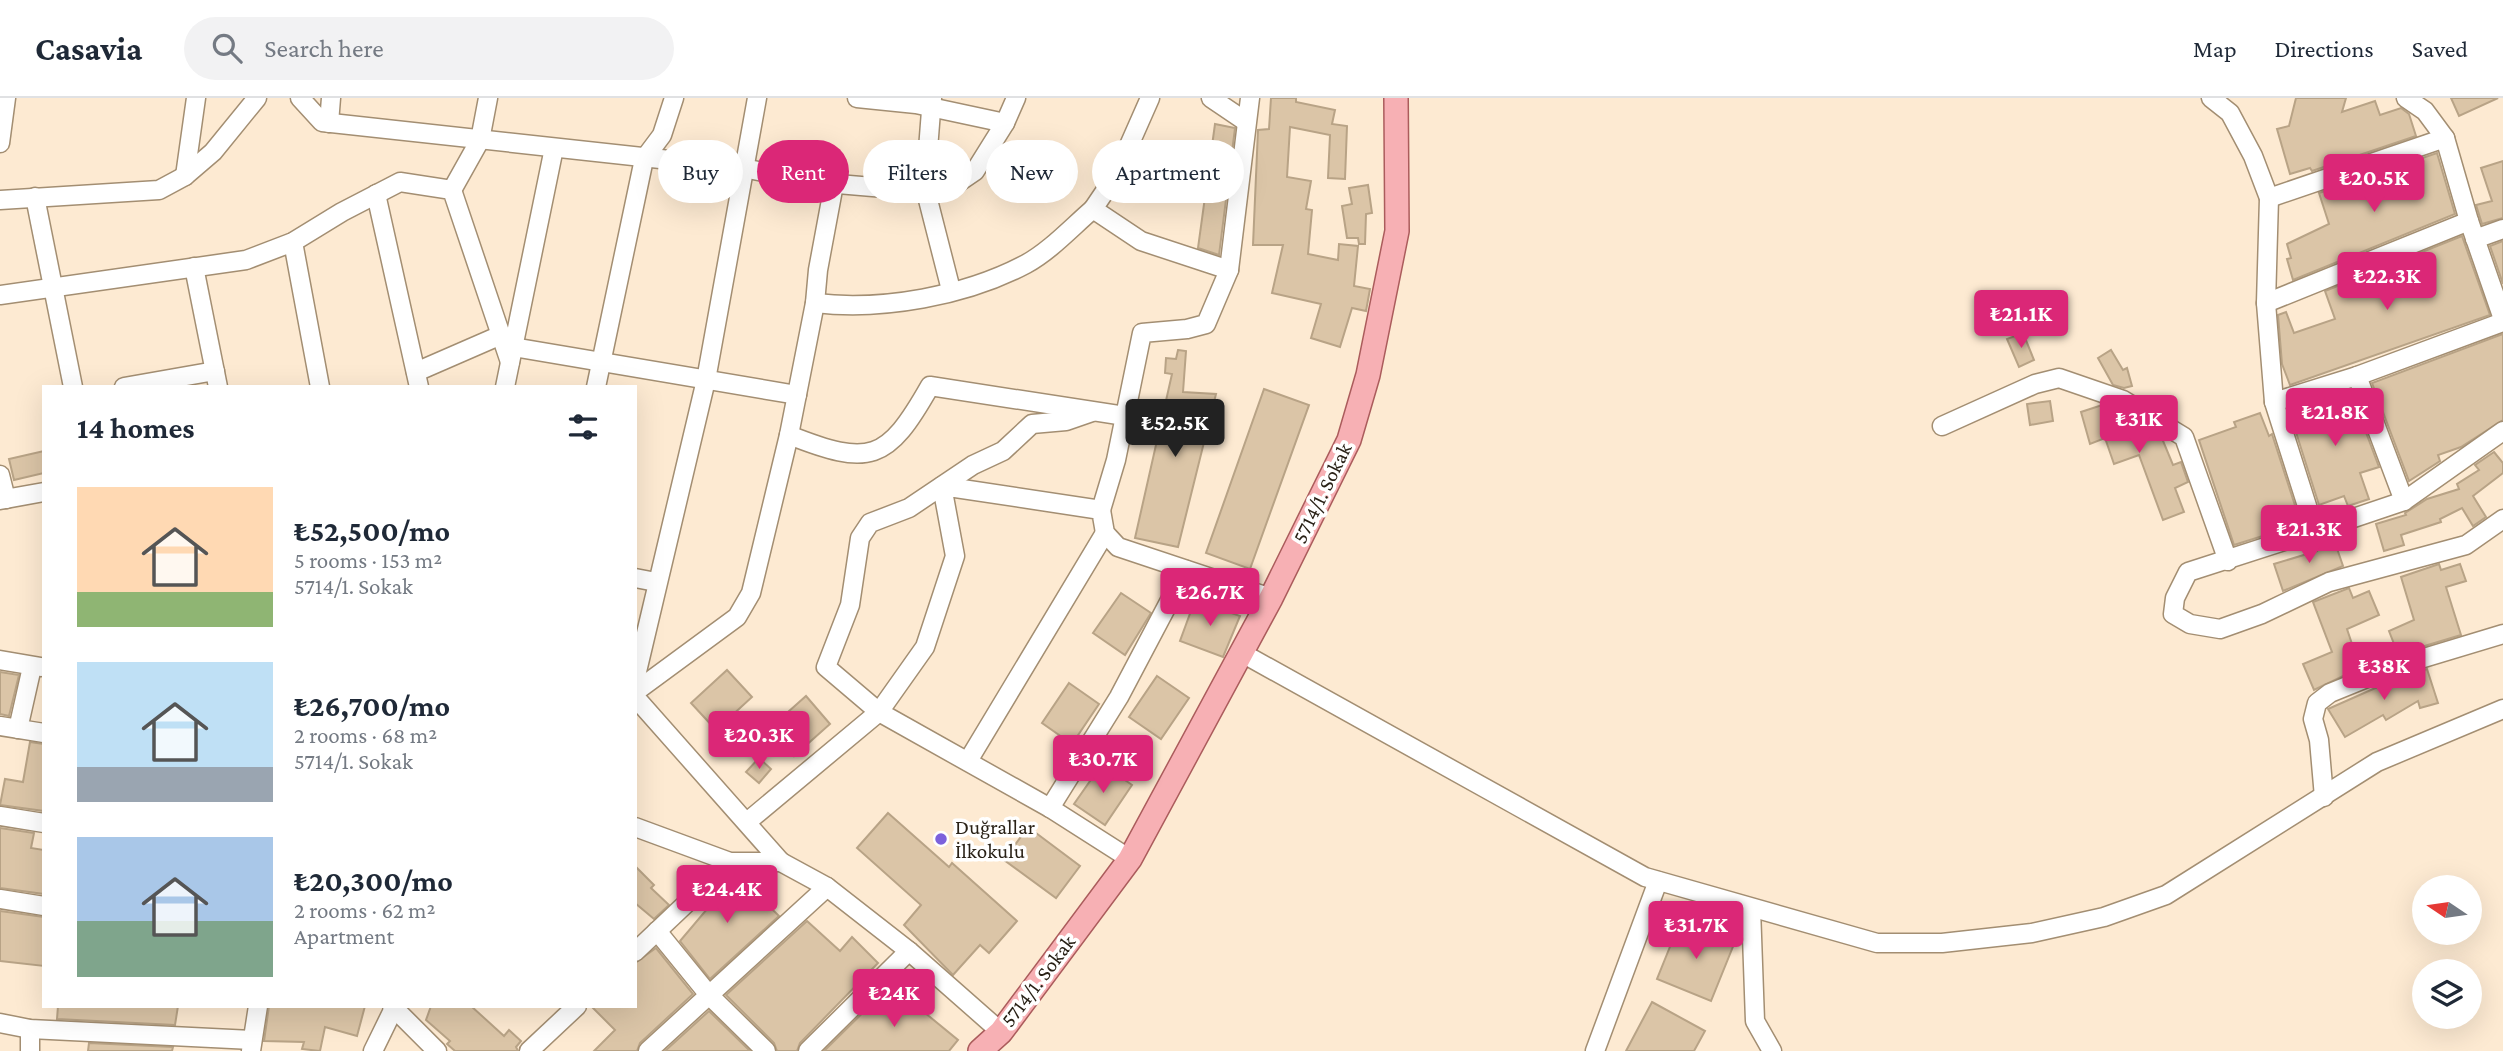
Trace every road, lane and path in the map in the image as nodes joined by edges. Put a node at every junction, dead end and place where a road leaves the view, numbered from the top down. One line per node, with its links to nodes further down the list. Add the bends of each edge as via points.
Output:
1 (6, 98): 25 (street)
2 (196, 98): 32 (street)
3 (257, 98): 32 (street, via 213,152)
4 (300, 98): 20 (street)
5 (331, 98): 20 (street)
6 (488, 98): 23 (street)
7 (674, 98): 27 (street, via 662,135)
8 (757, 98): 29 (street)
9 (858, 98): 17 (street)
10 (1016, 98): 21 (street)
11 (1150, 98): 41 (street, via 1116,175)
12 (1211, 98): 19 (street)
13 (1250, 98): 19 (street)
14 (1396, 98): 85 (main road, 5714/1. Sokak, via 1397,231 1368,375 1349,440)
15 (2211, 98): 18 (street)
16 (2406, 98): 22 (street, via 2425,111)
17 (931, 103): 21 (street); 24 (street)
18 (2233, 105): 36 (street)
19 (1245, 121): 47 (street)
20 (328, 123): 23 (street)
21 (1005, 123): 31 (street)
22 (2445, 138): 36 (street); 42 (street)
23 (480, 140): 26 (street); 33 (street)
24 (928, 140)
25 (0, 143)
26 (554, 148): 27 (street); 54 (street)
27 (644, 159): 28 (street); 55 (street)
28 (658, 160)
29 (743, 169): 30 (street)
30 (757, 171)
31 (972, 173)
32 (185, 176): 35 (street, via 159,190)
33 (452, 190): 34 (street, via 400,182); 54 (street)
34 (376, 194): 45 (street); 58 (street)
35 (35, 197): 37 (street); 48 (street)
36 (2269, 198): 52 (street)
37 (0, 200)
38 (737, 203): 59 (street)
39 (830, 203): 51 (street)
40 (929, 203): 49 (street)
41 (1093, 209): 47 (street, via 1141,241); 49 (street, via 1027,263)
42 (2469, 221): 44 (street); 52 (street)
43 (2503, 229): 44 (street)
44 (2475, 239): 53 (street)
45 (293, 242): 46 (street, via 246,260); 62 (street)
46 (194, 267): 48 (street); 57 (street)
47 (1229, 270): 68 (street, via 1206,324 1142,333)
48 (52, 287): 50 (street); 60 (street)
49 (951, 290): 51 (street, via 881,306)
50 (0, 295)
51 (816, 303): 65 (street)
52 (2266, 303): 66 (street)
53 (2503, 320): 56 (street)
54 (508, 348): 55 (street); 58 (street); 63 (street)
55 (601, 362): 59 (street); 64 (street)
56 (2357, 376): 66 (street); 76 (street)
57 (216, 379): 61 (street)
58 (417, 379)
59 (706, 380): 65 (street); 84 (street)
60 (73, 385)
61 (147, 385)
62 (320, 385)
63 (505, 385)
64 (596, 385)
65 (797, 395): 71 (street)
66 (2274, 402): 79 (street)
67 (1092, 412): 68 (street); 71 (street, via 930,386 906,428 880,449 854,456); 73 (street, via 1066,421 1032,424 1003,451)
68 (1125, 416): 77 (street)
69 (1942, 426): 81 (street, via 2035,384 2059,378 2123,400 2184,437)
70 (2503, 431): 76 (street)
71 (789, 435): 91 (street, via 751,593 737,617)
72 (0, 475): 75 (street)
73 (942, 486): 77 (street); 94 (street, via 955,556 925,647); 94 (street, via 909,508 870,523 860,538 850,604 826,667)
74 (42, 492): 75 (street)
75 (3, 499)
76 (2404, 501): 79 (street)
77 (1101, 510): 80 (street)
78 (2503, 519): 81 (street, via 2466,545 2329,582 2220,629 2190,624 2174,614 2175,598 2188,572)
79 (2315, 531): 81 (street)
80 (1105, 533): 82 (street, via 1118,547); 97 (street)
81 (2228, 561)
82 (1186, 570): 85 (street); 99 (street, via 1119,697)
83 (637, 578): 84 (street)
84 (656, 582): 90 (street)
85 (1271, 598): 87 (main road, 5714/1. Sokak)
86 (2503, 634): 98 (street, via 2394,667 2330,693 2317,703 2313,719)
87 (1242, 653): 104 (main road, 5714/1. Sokak); 107 (street, via 1616,863)
88 (0, 660): 89 (street)
89 (38, 667): 95 (street)
90 (637, 671)
91 (637, 693)
92 (637, 697): 101 (street)
93 (2503, 709): 98 (street, via 2377,762)
94 (879, 712): 97 (street); 101 (street)
95 (9, 728): 96 (street)
96 (42, 733)
97 (968, 761): 99 (street)
98 (2325, 797): 111 (street, via 2166,895 2104,917 2032,933 1942,943 1877,943)
99 (1051, 808): 104 (street)
100 (0, 816): 102 (street)
101 (747, 822): 106 (street)
102 (42, 823)
103 (637, 828): 105 (street)
104 (1130, 859): 122 (main road, 5714/1. Sokak)
105 (730, 862): 106 (street); 112 (street)
106 (781, 862): 108 (street)
107 (1658, 881): 111 (street); 132 (street)
108 (827, 887): 114 (street); 115 (street)
109 (0, 899): 110 (street)
110 (42, 905)
111 (1751, 908): 133 (street, via 1755,1021)
112 (657, 931): 113 (street); 115 (street)
113 (637, 950)
114 (909, 951): 122 (street); 130 (street)
115 (709, 995): 128 (street); 129 (street)
116 (258, 1008): 123 (street)
117 (394, 1008): 126 (street)
118 (395, 1008): 124 (street)
119 (575, 1008): 127 (street)
120 (0, 1023): 121 (street)
121 (30, 1028): 123 (street); 125 (street)
122 (1001, 1031): 131 (main road, 5714/1. Sokak)
123 (252, 1045)
124 (434, 1050)
125 (30, 1051)
126 (373, 1051)
127 (528, 1051)
128 (648, 1051)
129 (766, 1051)
130 (808, 1051)
131 (979, 1051)
132 (1595, 1051)
133 (1772, 1051)

